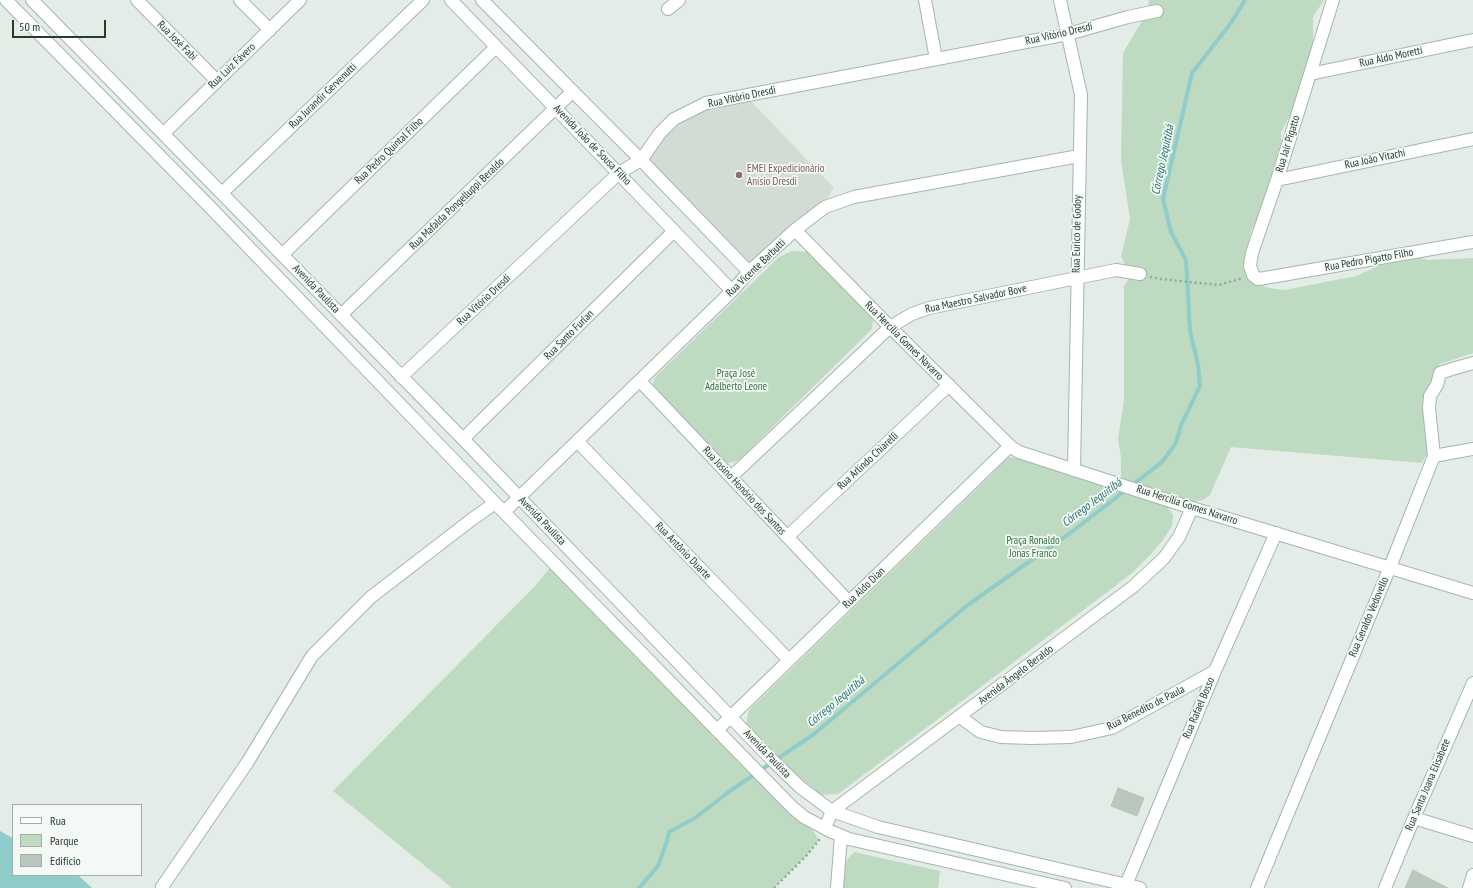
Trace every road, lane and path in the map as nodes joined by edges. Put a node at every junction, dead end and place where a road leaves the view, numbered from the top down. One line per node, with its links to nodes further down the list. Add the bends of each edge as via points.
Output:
1 (6, 0): 54 (street, Avenida Paulista)
2 (32, 0): 24 (street, Avenida Paulista)
3 (137, 0): 21 (street, Rua José Fabi)
4 (240, 0): 15 (street)
5 (300, 0): 15 (street, Rua Luiz Fávero)
6 (423, 0): 30 (street, Rua Jurandir Gervenutti)
7 (451, 0): 18 (street, Avenida João de Sousa Filho)
8 (482, 0): 22 (street, Avenida João de Sousa Filho)
9 (679, 0): 13 (street)
10 (925, 0): 19 (street)
11 (1060, 0): 16 (street, Rua Eurico de Godoy)
12 (1333, 0): 20 (street, Rua Jair Pigatto)
13 (668, 9)
14 (1157, 11): 16 (street, Rua Vitório Dresdi)
15 (270, 30): 21 (street, Rua Luiz Fávero)
16 (1068, 34): 19 (street, Rua Vitório Dresdi); 26 (street, Rua Eurico de Godoy, via 1080,96)
17 (1473, 40): 20 (street, Rua Aldo Moretti)
18 (496, 47): 23 (street, Avenida João de Sousa Filho); 34 (street, Rua Pedro Quintal Filho)
19 (936, 59): 27 (street, Rua Vitório Dresdi, via 706,103 674,119 660,133)
20 (1310, 74): 29 (street, Rua Jair Pigatto)
21 (217, 81): 24 (street, Rua Luiz Fávero)
22 (572, 92): 23 (street, Rua Mafalda Pongelluppi Beraldo); 27 (street, Avenida João de Sousa Filho)
23 (556, 108): 28 (street, Avenida João de Sousa Filho); 40 (street, Rua Mafalda Pongelluppi Beraldo)
24 (164, 133): 30 (street, Avenida Paulista)
25 (1473, 139): 29 (street, Rua João Vitachi)
26 (1079, 156): 31 (street, Rua Vicente Barbutti, via 854,197 825,207); 38 (street, Rua Eurico de Godoy)
27 (641, 160): 28 (street, Rua Vitório Dresdi); 35 (street, Avenida João de Sousa Filho)
28 (619, 173): 32 (street, Avenida João de Sousa Filho); 43 (street, Rua Vitório Dresdi)
29 (1277, 180): 37 (street, Rua Jair Pigatto, via 1252,254 1250,266)
30 (222, 193): 34 (street, Avenida Paulista)
31 (795, 230): 35 (street, Rua Vicente Barbutti); 41 (street, Rua Hercília Gomes Navarro)
32 (674, 231): 39 (street, Avenida João de Sousa Filho); 46 (street, Rua Santo Furlan)
33 (1473, 242): 37 (street, Rua Pedro Pigatto Filho, via 1266,278 1258,279)
34 (282, 254): 40 (street, Avenida Paulista)
35 (749, 272): 39 (street, Rua Vicente Barbutti)
36 (1140, 274): 37 (path, via 1161,279 1219,285); 38 (street, Rua Maestro Salvador Bove, via 1116,270)
37 (1253, 275)
38 (1076, 278): 41 (street, Rua Maestro Salvador Bove, via 929,308 912,314); 51 (street, Rua Eurico de Godoy)
39 (732, 291): 44 (street, Rua Vicente Barbutti)
40 (341, 315): 43 (street, Avenida Paulista)
41 (890, 327): 45 (street, Rua Hercília Gomes Navarro); 52 (street, Rua Maestro Salvador Bove)
42 (1473, 363): 50 (street, Rua Geraldo Vedovello, via 1440,373 1437,385 1430,396)
43 (401, 377): 46 (street, Avenida Paulista)
44 (640, 381): 47 (street, Rua Vicente Barbutti); 52 (street, Rua Josino Honório dos Santos)
45 (949, 385): 48 (street, Rua Hercília Gomes Navarro); 58 (street, Rua Arlindo Chiarelli)
46 (463, 439): 53 (street, Avenida Paulista)
47 (577, 441): 53 (street, Rua Vicente Barbutti); 62 (street, Rua Antônio Duarte)
48 (1010, 446): 51 (street, Rua Hercília Gomes Navarro, via 1019,452); 61 (street, Rua Aldo Dian)
49 (1473, 449): 50 (street)
50 (1434, 456): 59 (street, Rua Geraldo Vedovello)
51 (1074, 470): 55 (street, Rua Hercília Gomes Navarro)
52 (731, 477): 58 (street, Rua Josino Honório dos Santos)
53 (519, 498): 56 (street, Rua Vicente Barbutti); 65 (street, Avenida Paulista)
54 (495, 503): 56 (street, Avenida Paulista); 76 (street, via 371,597 312,656 247,763)
55 (1192, 508): 57 (street, Rua Hercília Gomes Navarro); 66 (street, Avenida Ângelo Beraldo, via 1179,537 1164,558 1134,586)
56 (504, 512): 67 (street, Avenida Paulista)
57 (1276, 533): 59 (street, Rua Hercília Gomes Navarro); 63 (street, Rua Rafael Bosso)
58 (787, 537): 61 (street, Rua Josino Honório dos Santos)
59 (1390, 567): 60 (street, Rua Hercília Gomes Navarro); 81 (street, Rua Geraldo Vedovello)
60 (1473, 593)
61 (849, 602): 62 (street, Rua Aldo Dian)
62 (789, 660): 65 (street, Rua Aldo Dian)
63 (1215, 671): 66 (street, Rua Benedito de Paula, via 1112,728 1071,737 1001,737 982,732); 75 (street, Rua Rafael Bosso)
64 (1473, 683): 69 (street, Rua Santa Joana Elisabete)
65 (731, 716): 67 (street, Rua Aldo Dian); 68 (street, Avenida Paulista, via 800,787)
66 (960, 717): 68 (street, Avenida Ângelo Beraldo)
67 (717, 730): 70 (street, Avenida Paulista, via 793,808)
68 (832, 812): 70 (street, Avenida Ângelo Beraldo); 75 (street, Avenida Paulista, via 878,827)
69 (1414, 818): 72 (street); 82 (street, Rua Santa Joana Elisabete)
70 (825, 828): 71 (street, Avenida Paulista); 77 (path, via 807,855)
71 (841, 836): 74 (street, Avenida Paulista); 78 (street)
72 (1473, 836)
73 (1473, 876): 83 (street)
74 (1038, 885): 79 (street, Avenida Paulista)
75 (1126, 885): 80 (street, Avenida Paulista)
76 (162, 887)
77 (774, 888)
78 (837, 888)
79 (1065, 888)
80 (1140, 888)
81 (1257, 888)
82 (1385, 888)
83 (1469, 888)

